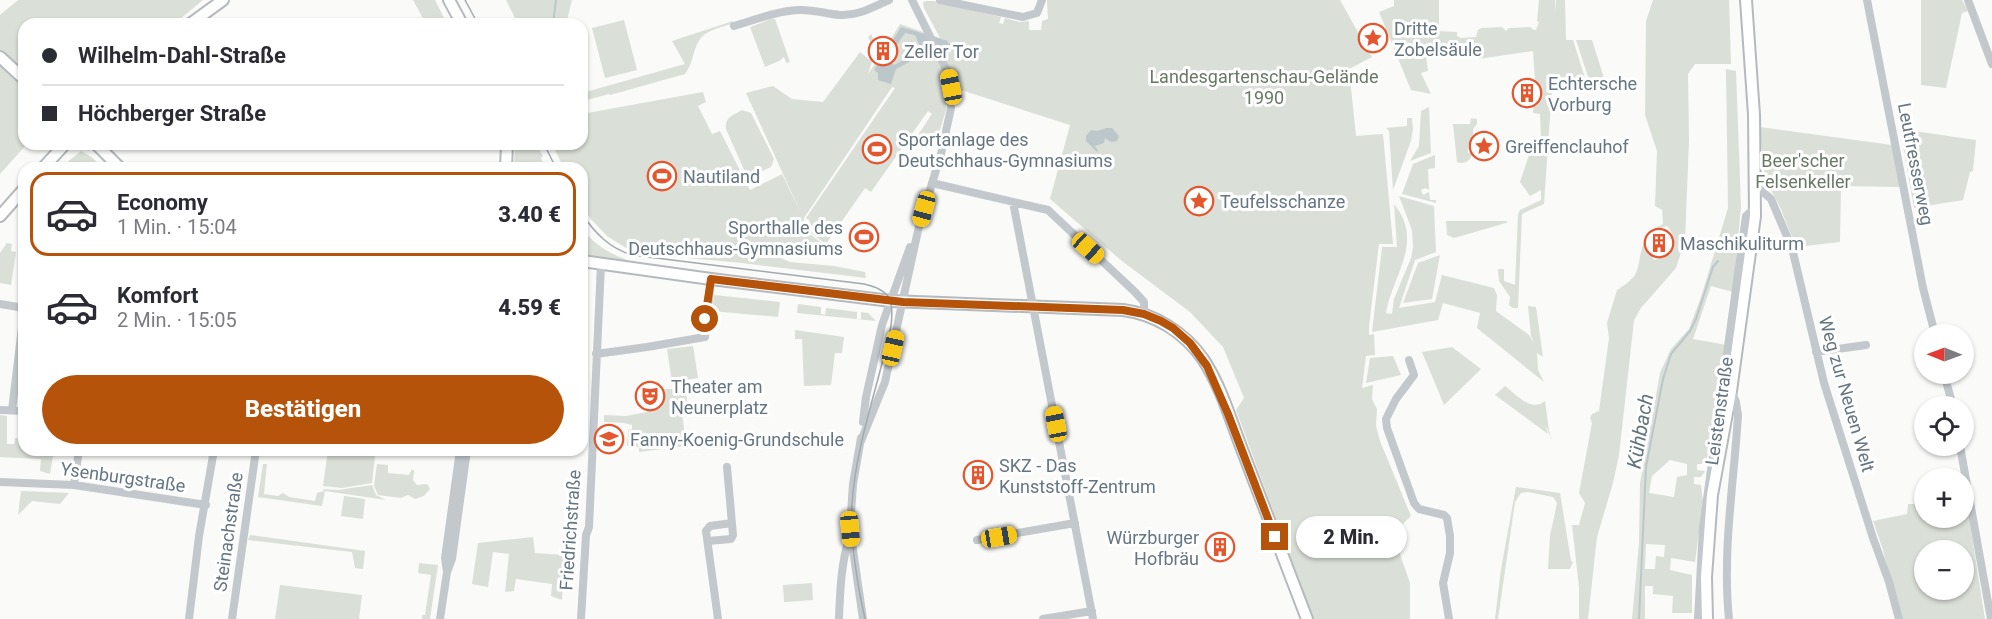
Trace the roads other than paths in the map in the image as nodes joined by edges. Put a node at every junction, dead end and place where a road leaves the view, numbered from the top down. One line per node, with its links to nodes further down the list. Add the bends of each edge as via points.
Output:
1 (224, 0): 11 (main road)
2 (449, 0): 12 (main road)
3 (912, 0): 21 (street, via 944,62 951,87 950,116)
4 (940, 0): 5 (street, via 1023,17 1036,13)
5 (1042, 0)
6 (1746, 0): 22 (main road, Leistenstraße)
7 (1867, 0): 37 (street, Leutfresserweg)
8 (1968, 0): 15 (street)
9 (883, 1): 10 (street, via 839,15)
10 (812, 6): 13 (street)
11 (198, 18)
12 (459, 18)
13 (734, 26)
14 (0, 57): 16 (main road)
15 (1992, 64)
16 (18, 73)
17 (60, 150): 19 (main road)
18 (102, 150): 20 (main road)
19 (48, 162)
20 (114, 162)
21 (932, 183): 24 (street); 27 (street)
22 (1755, 185): 25 (main road, Leistenstraße); 39 (street, Weg zur Neuen Welt, via 1771,200 1792,248)
23 (18, 196): 26 (main road)
24 (1013, 202): 34 (street); 36 (street, via 1048,210 1135,292 1144,302)
25 (1755, 208): 43 (main road, Leistenstraße); 75 (street, Leistenstraße, via 1746,216 1702,528)
26 (0, 216)
27 (919, 226): 31 (street); 32 (street)
28 (588, 262): 29 (main road)
29 (601, 264): 30 (main road); 40 (street, Friedrichstraße)
30 (711, 279): 31 (main road); 40 (street, via 705,337)
31 (891, 300): 32 (main road); 47 (street, via 866,397)
32 (903, 302): 34 (main road); 47 (street, via 885,382)
33 (0, 304): 35 (street)
34 (1034, 306): 36 (main road); 59 (street)
35 (18, 308)
36 (1144, 314): 73 (main road, via 1173,328 1207,366)
37 (1932, 324)
38 (1866, 345): 39 (street)
39 (1816, 352): 78 (street, Weg zur Neuen Welt)
40 (596, 354): 68 (street, Friedrichstraße)
41 (18, 360): 45 (street)
42 (1408, 360): 74 (street, via 1414,375 1392,405 1386,425 1414,503 1419,509 1447,518 1450,553 1443,583)
43 (1731, 391): 76 (main road, Leistenstraße, via 1710,518); 77 (street, via 1738,415 1727,545)
44 (0, 410): 45 (street)
45 (12, 410): 46 (street)
46 (18, 410)
47 (861, 441): 60 (street)
48 (78, 456): 56 (street)
49 (213, 456): 57 (street)
50 (255, 456): 66 (street, Steinachstraße)
51 (459, 456): 63 (street, via 445,558)
52 (466, 456): 63 (street)
53 (1962, 456): 79 (street)
54 (727, 467): 58 (street)
55 (0, 482): 56 (street, Ysenburgstraße)
56 (74, 485): 57 (street, Ysenburgstraße)
57 (206, 505): 65 (street)
58 (732, 523): 62 (street, via 710,526 706,531); 62 (street, via 731,538)
59 (1075, 523): 61 (street); 64 (street)
60 (850, 529): 70 (street, via 840,580); 71 (street)
61 (976, 540)
62 (708, 541): 69 (street)
63 (447, 572): 67 (street)
64 (1093, 615): 72 (street)
65 (189, 619)
66 (232, 619)
67 (440, 619)
68 (581, 619)
69 (718, 619)
70 (839, 619)
71 (863, 619)
72 (1043, 619)
73 (1307, 619)
74 (1449, 619)
75 (1698, 619)
76 (1707, 619)
77 (1729, 619)
78 (1899, 619)
79 (1990, 619)

